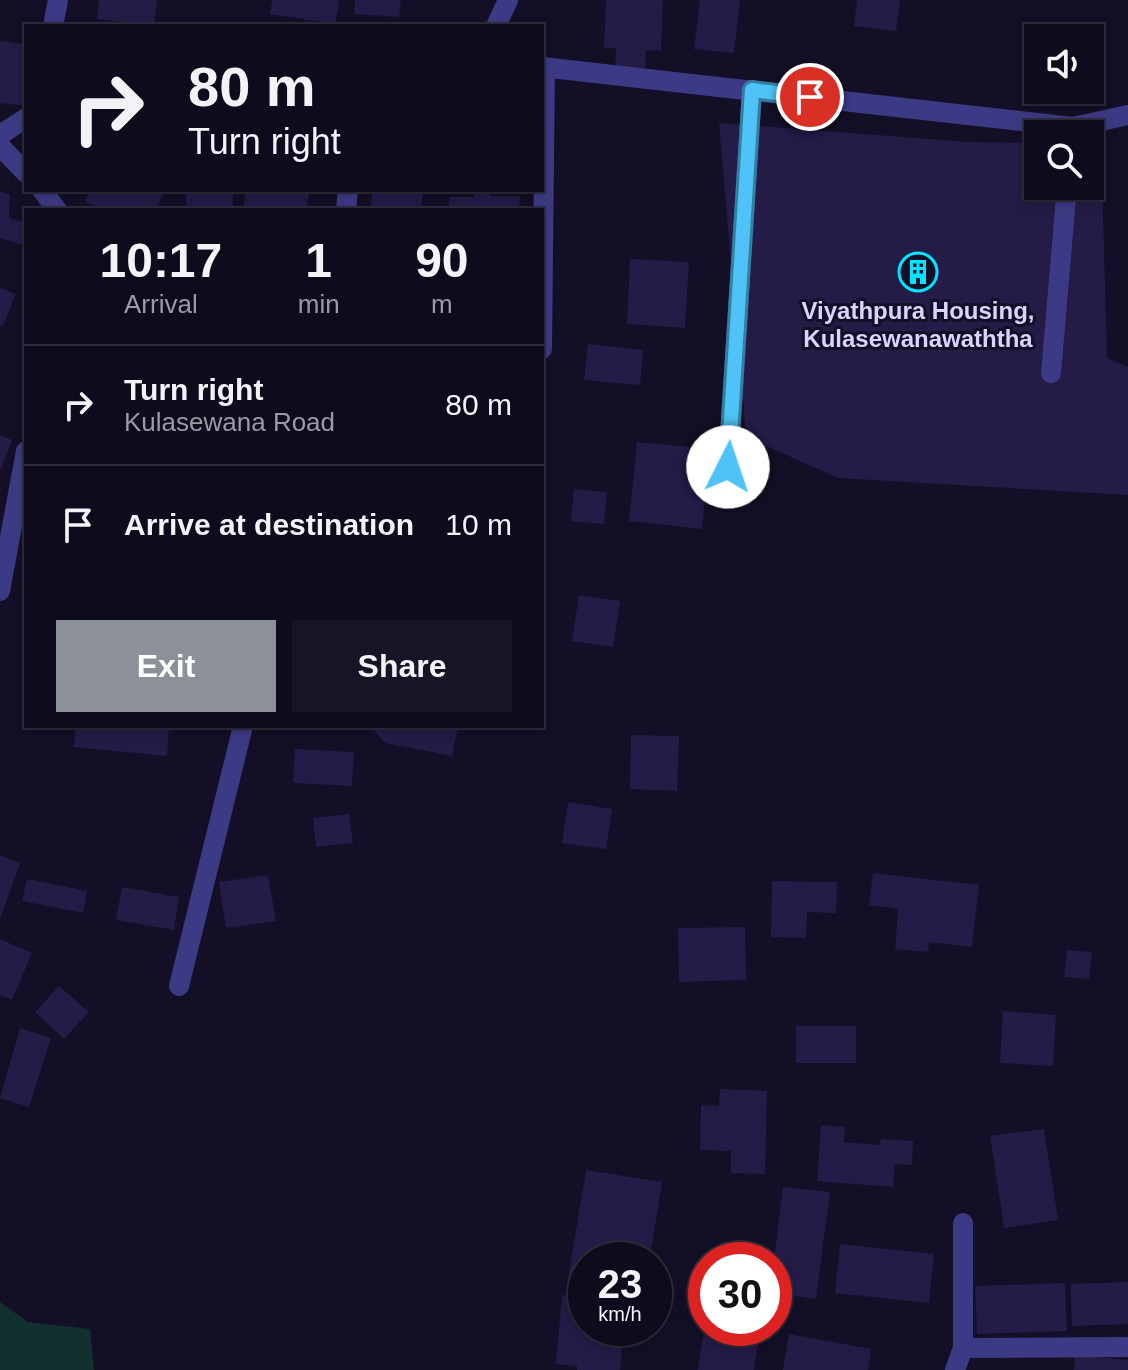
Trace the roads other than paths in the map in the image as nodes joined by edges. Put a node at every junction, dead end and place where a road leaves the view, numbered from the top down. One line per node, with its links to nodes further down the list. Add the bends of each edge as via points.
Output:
1 (58, 0): 3 (street)
2 (508, 0): 4 (street)
3 (53, 24)
4 (497, 24)
5 (544, 67): 6 (street)
6 (752, 90): 10 (street); 17 (street)
7 (1128, 115): 9 (street)
8 (24, 119): 11 (street)
9 (1104, 121)
10 (1024, 124)
11 (0, 135)
12 (0, 146): 13 (street)
13 (24, 171)
14 (1066, 200): 15 (street)
15 (1051, 373)
16 (24, 462): 18 (street)
17 (728, 467)
18 (0, 591)
19 (243, 728): 20 (street)
20 (179, 986)
21 (963, 1223): 23 (street)
22 (1128, 1347): 23 (street)
23 (963, 1348): 24 (street)
24 (955, 1370)

